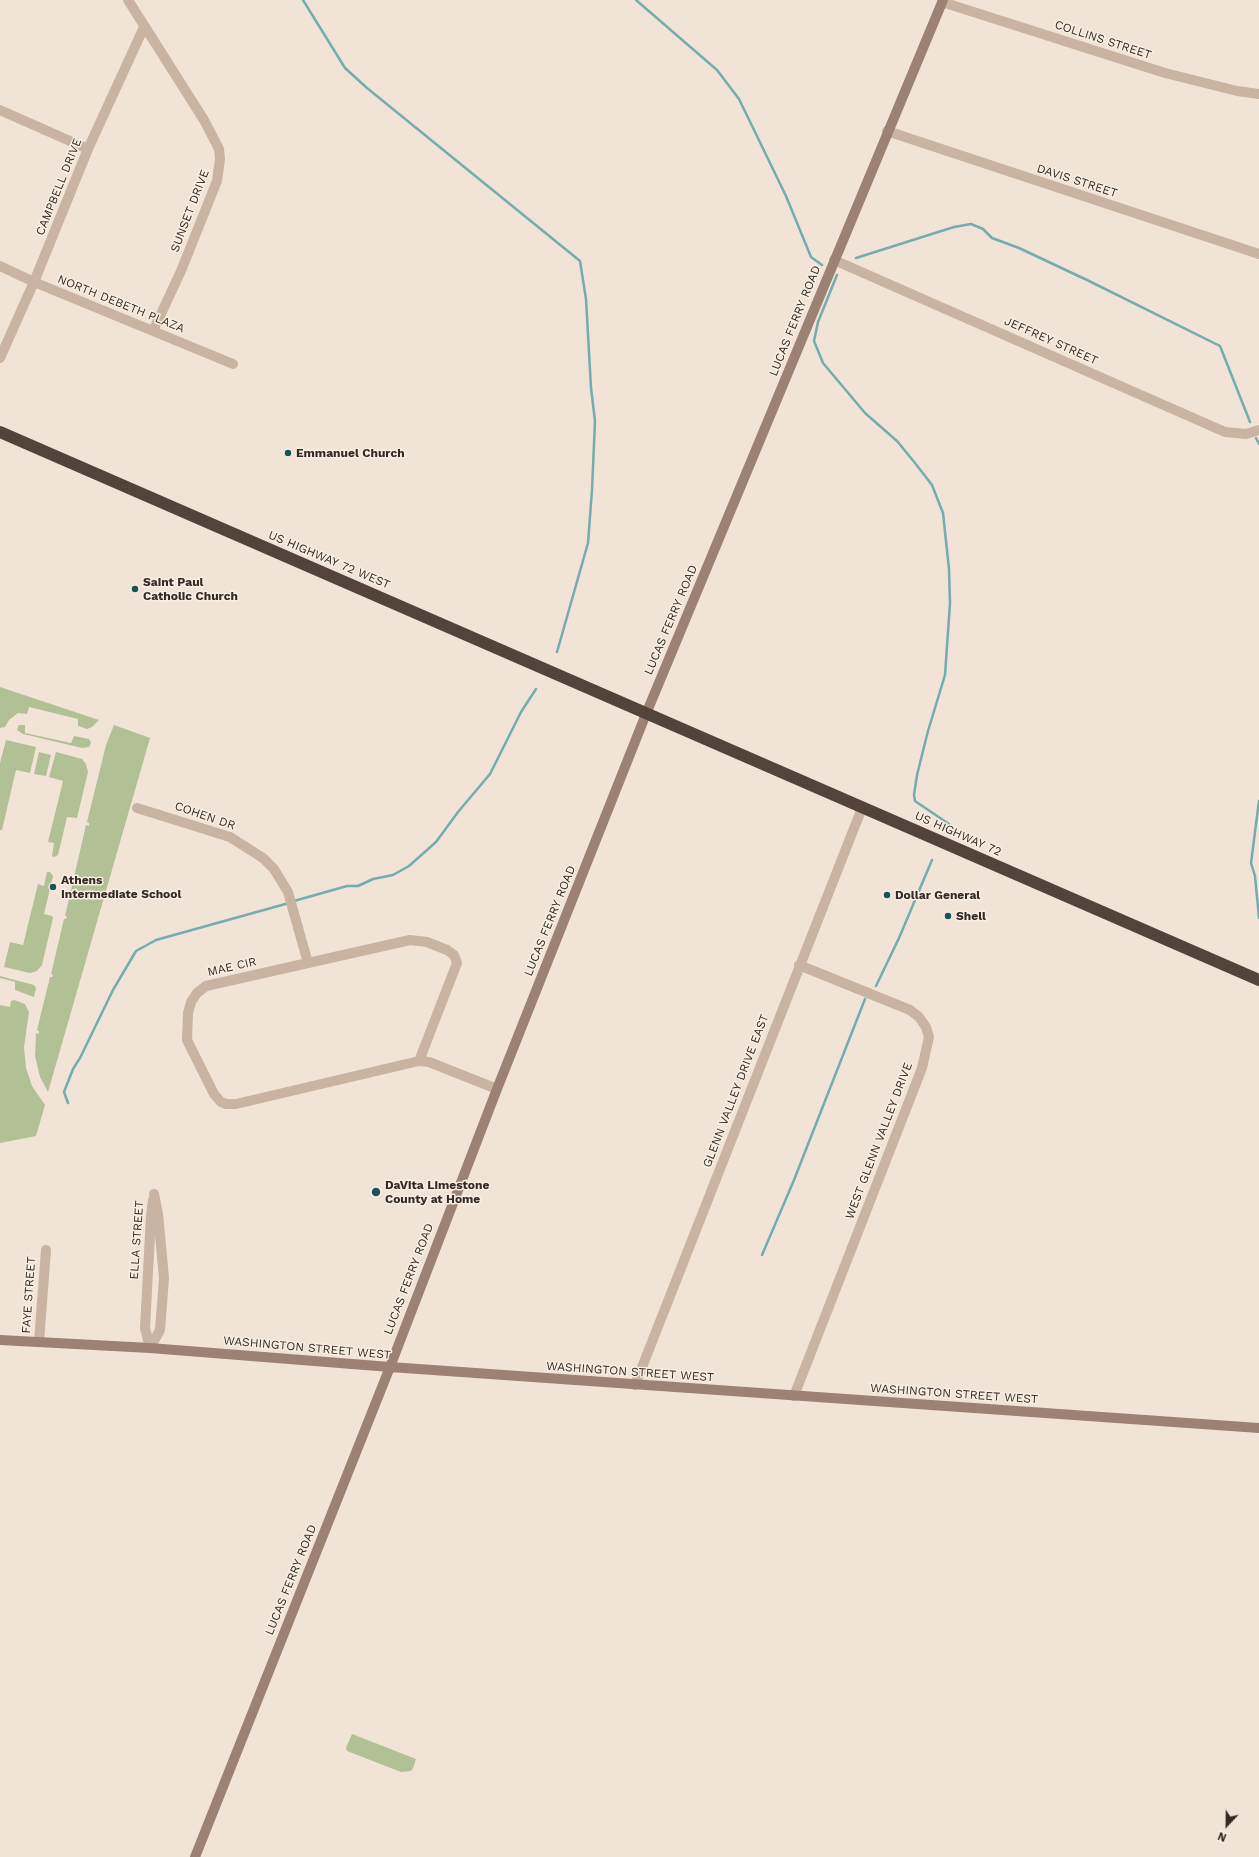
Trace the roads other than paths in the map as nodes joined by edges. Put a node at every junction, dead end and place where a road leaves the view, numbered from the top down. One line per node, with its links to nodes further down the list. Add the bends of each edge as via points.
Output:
1 (128, 0): 3 (street, SUNSET DRIVE)
2 (942, 1): 4 (street, COLLINS STREET, via 1165,73); 6 (street, LUCAS FERRY ROAD)
3 (144, 27): 7 (street, CAMPBELL DRIVE); 12 (street, SUNSET DRIVE, via 204,120 219,148 220,159 217,181)
4 (1259, 94)
5 (0, 110): 7 (street)
6 (888, 131): 8 (street, DAVIS STREET); 9 (street, LUCAS FERRY ROAD)
7 (88, 149): 11 (street, CAMPBELL DRIVE)
8 (1259, 254)
9 (834, 260): 15 (street, JEFFREY STREET, via 1224,432 1246,434); 17 (street, LUCAS FERRY ROAD)
10 (0, 266): 11 (street, NORTH DEBETH PLAZA)
11 (34, 282): 12 (street, NORTH DEBETH PLAZA); 13 (street, CAMPBELL DRIVE)
12 (153, 331): 14 (street, NORTH DEBETH PLAZA)
13 (0, 358)
14 (233, 364)
15 (1259, 430)
16 (0, 432): 17 (highway, US HIGHWAY 72 WEST)
17 (646, 714): 19 (highway, US HIGHWAY 72); 24 (street, LUCAS FERRY ROAD)
18 (137, 808): 20 (street, COHEN DR, via 230,837 248,847 274,869 289,896)
19 (862, 808): 21 (street, GLENN VALLEY DRIVE EAST); 22 (highway, US HIGHWAY 72)
20 (308, 963): 23 (street, MAE CIR, via 410,940 427,942 454,955 457,963); 23 (street, MAE CIR, via 206,986 191,1002 187,1040 214,1094 221,1102 236,1104)
21 (799, 965): 30 (street, GLENN VALLEY DRIVE EAST); 31 (street, WEST GLENN VALLEY DRIVE, via 910,1010 926,1026 929,1037 922,1068)
22 (1259, 980)
23 (419, 1061): 24 (street, MAE CIR, via 429,1062)
24 (496, 1089): 29 (street, LUCAS FERRY ROAD)
25 (46, 1250): 27 (street, FAYE STREET)
26 (0, 1340): 27 (street, WASHINGTON STREET WEST)
27 (39, 1342): 28 (street, WASHINGTON STREET WEST)
28 (150, 1348): 28 (street, ELLA STREET, via 160,1330 164,1278 154,1194 145,1328); 29 (street, WASHINGTON STREET WEST)
29 (390, 1368): 30 (street, WASHINGTON STREET WEST); 33 (street, LUCAS FERRY ROAD)
30 (635, 1385): 31 (street, WASHINGTON STREET WEST)
31 (794, 1396): 32 (street, WASHINGTON STREET WEST)
32 (1259, 1428)
33 (195, 1857)

